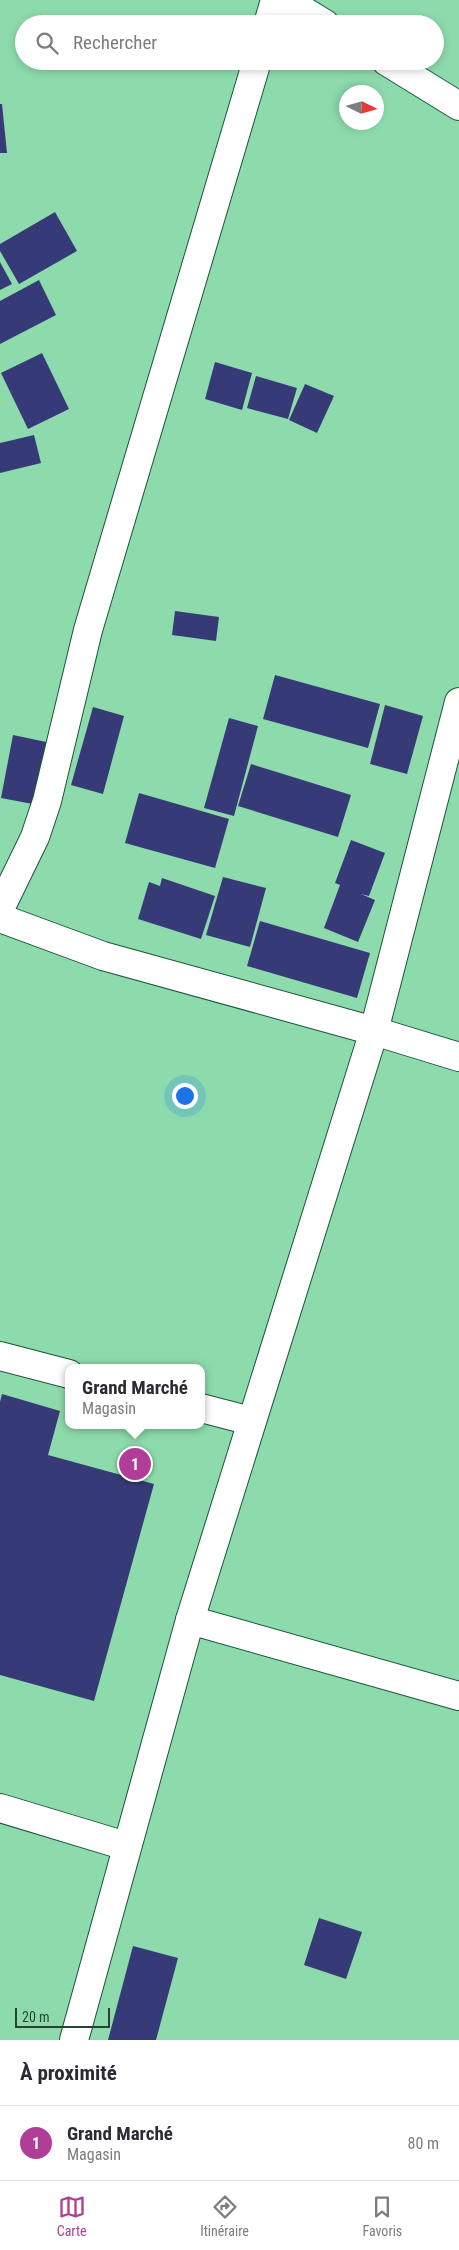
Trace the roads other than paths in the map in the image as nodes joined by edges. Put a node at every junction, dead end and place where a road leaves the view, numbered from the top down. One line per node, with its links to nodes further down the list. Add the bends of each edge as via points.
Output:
1 (275, 0): 3 (street)
2 (286, 0): 4 (street)
3 (271, 15)
4 (310, 15)
5 (254, 70): 9 (street, via 88,630 47,801 35,837)
6 (401, 70): 7 (street)
7 (459, 106)
8 (459, 702): 11 (street)
9 (0, 909)
10 (0, 918): 11 (street, via 103,956)
11 (374, 1030): 12 (street); 16 (street)
12 (459, 1056)
13 (0, 1356): 14 (street)
14 (65, 1373)
15 (205, 1409): 16 (street)
16 (252, 1421): 17 (street)
17 (190, 1620): 18 (street); 20 (street)
18 (459, 1696)
19 (0, 1808): 20 (street)
20 (126, 1846): 21 (street)
21 (74, 2040)

